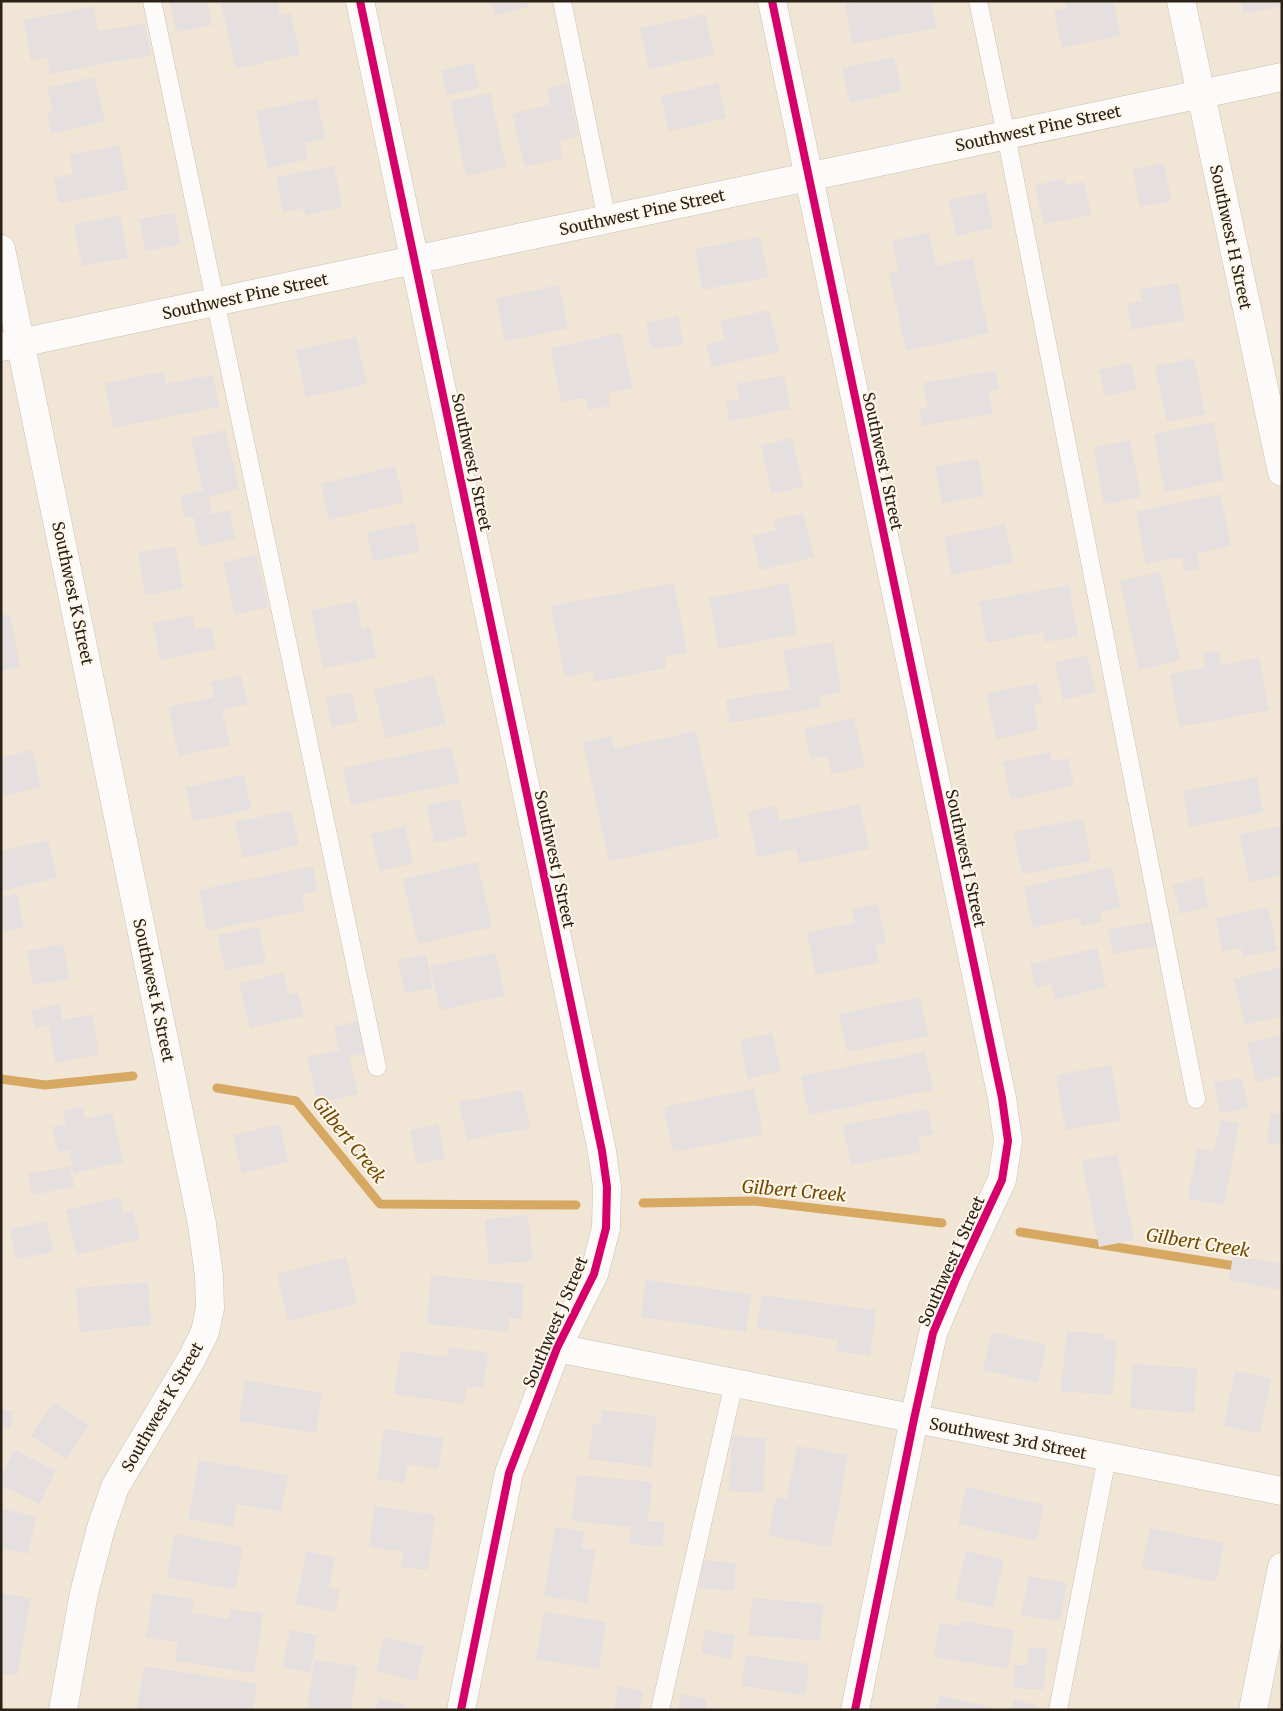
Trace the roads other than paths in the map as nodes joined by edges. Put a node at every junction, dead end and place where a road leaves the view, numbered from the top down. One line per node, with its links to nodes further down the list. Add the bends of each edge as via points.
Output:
1 (152, 1): 14 (lane)
2 (360, 1): 13 (street, Southwest J Street)
3 (562, 1): 11 (lane)
4 (772, 1): 10 (street, Southwest I Street)
5 (978, 1): 9 (lane)
6 (1181, 1): 8 (street, Southwest H Street)
7 (1282, 77): 8 (street, Southwest Pine Street)
8 (1201, 94): 9 (street, Southwest Pine Street); 16 (street, Southwest H Street)
9 (1006, 135): 10 (street, Southwest Pine Street); 18 (lane)
10 (809, 176): 11 (street, Southwest Pine Street); 21 (street, Southwest I Street, via 1002,1098 1008,1141 1002,1180 933,1332)
11 (607, 220): 13 (street, Southwest Pine Street)
12 (1, 249): 15 (street, Southwest K Street)
13 (416, 261): 14 (street, Southwest Pine Street); 19 (street, Southwest J Street, via 607,1187 606,1228 594,1274)
14 (215, 302): 15 (street, Southwest Pine Street); 17 (lane)
15 (11, 344): 25 (street, Southwest K Street, via 202,1224 210,1284 205,1332 115,1487 84,1593)
16 (1282, 472)
17 (377, 1067)
18 (1196, 1099)
19 (557, 1348): 20 (street, Southwest 3rd Street); 26 (street, Southwest J Street, via 508,1473)
20 (734, 1383): 21 (street, Southwest 3rd Street); 27 (lane)
21 (914, 1420): 22 (street, Southwest 3rd Street); 28 (street, Southwest I Street)
22 (1107, 1457): 23 (street, Southwest 3rd Street); 29 (lane)
23 (1282, 1491)
24 (1282, 1567): 30 (street)
25 (62, 1710)
26 (461, 1710)
27 (660, 1710)
28 (855, 1710)
29 (1058, 1710)
30 (1253, 1710)

